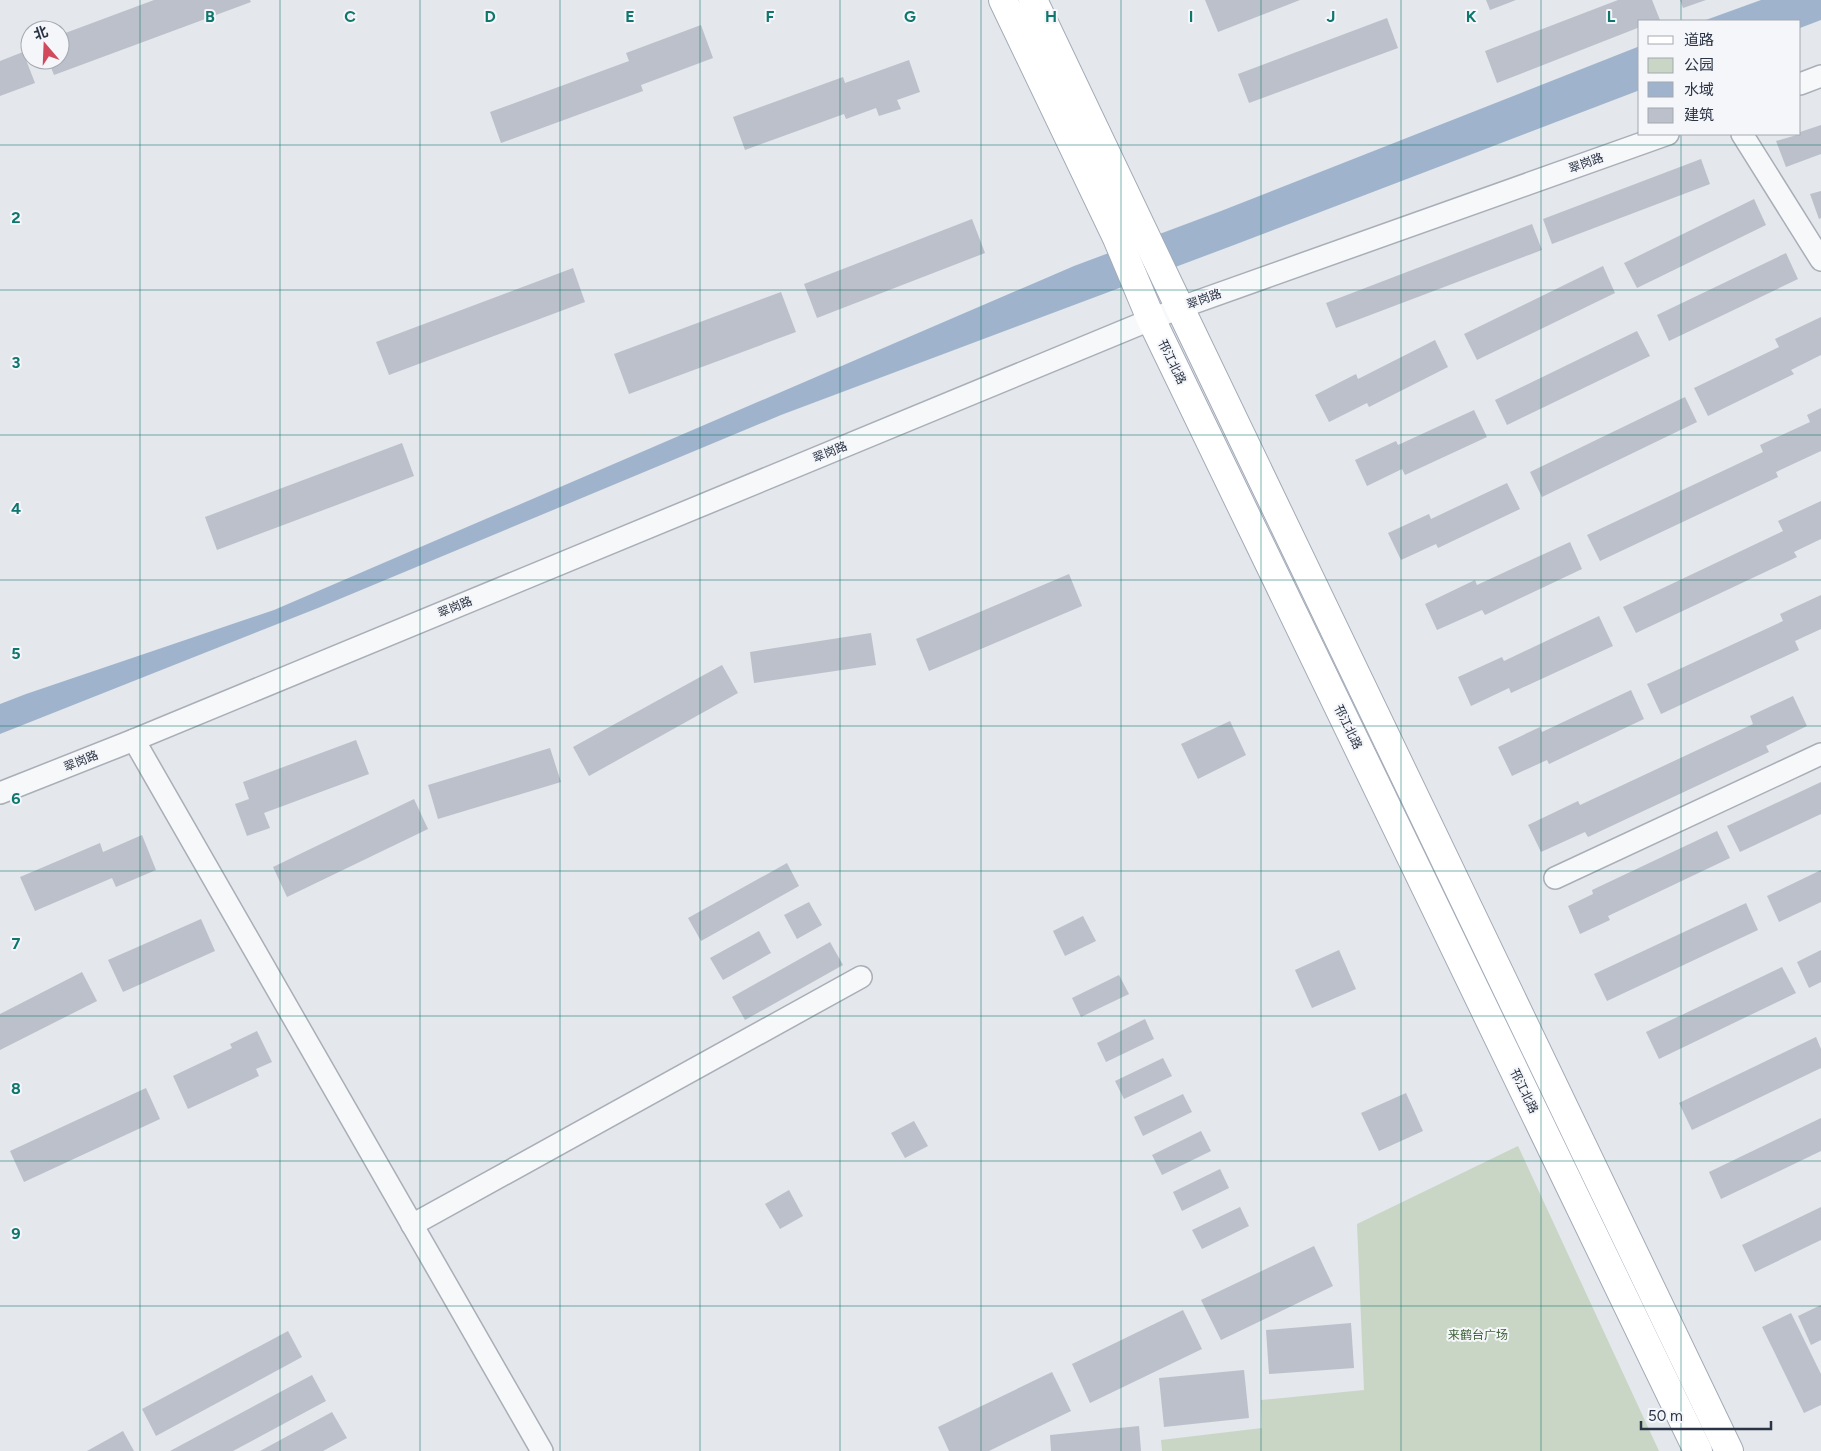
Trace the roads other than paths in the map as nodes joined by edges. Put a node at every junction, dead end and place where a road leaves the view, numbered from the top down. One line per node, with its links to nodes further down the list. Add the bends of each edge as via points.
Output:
1 (1003, 0): 9 (main road, 邗江北路, via 1117,238)
2 (1034, 0): 8 (main road)
3 (1821, 76): 4 (street)
4 (1801, 84)
5 (1665, 135): 8 (street, 翠岗路)
6 (1743, 135): 7 (street)
7 (1821, 260)
8 (1179, 308): 9 (street, 翠岗路); 18 (main road)
9 (1151, 319): 10 (street, 翠岗路); 17 (main road, 邗江北路)
10 (134, 740): 12 (street, 翠岗路); 15 (street)
11 (1821, 754): 13 (street)
12 (0, 793)
13 (1555, 878)
14 (861, 977): 15 (street)
15 (412, 1226): 16 (street)
16 (542, 1451)
17 (1698, 1451)
18 (1729, 1451)

